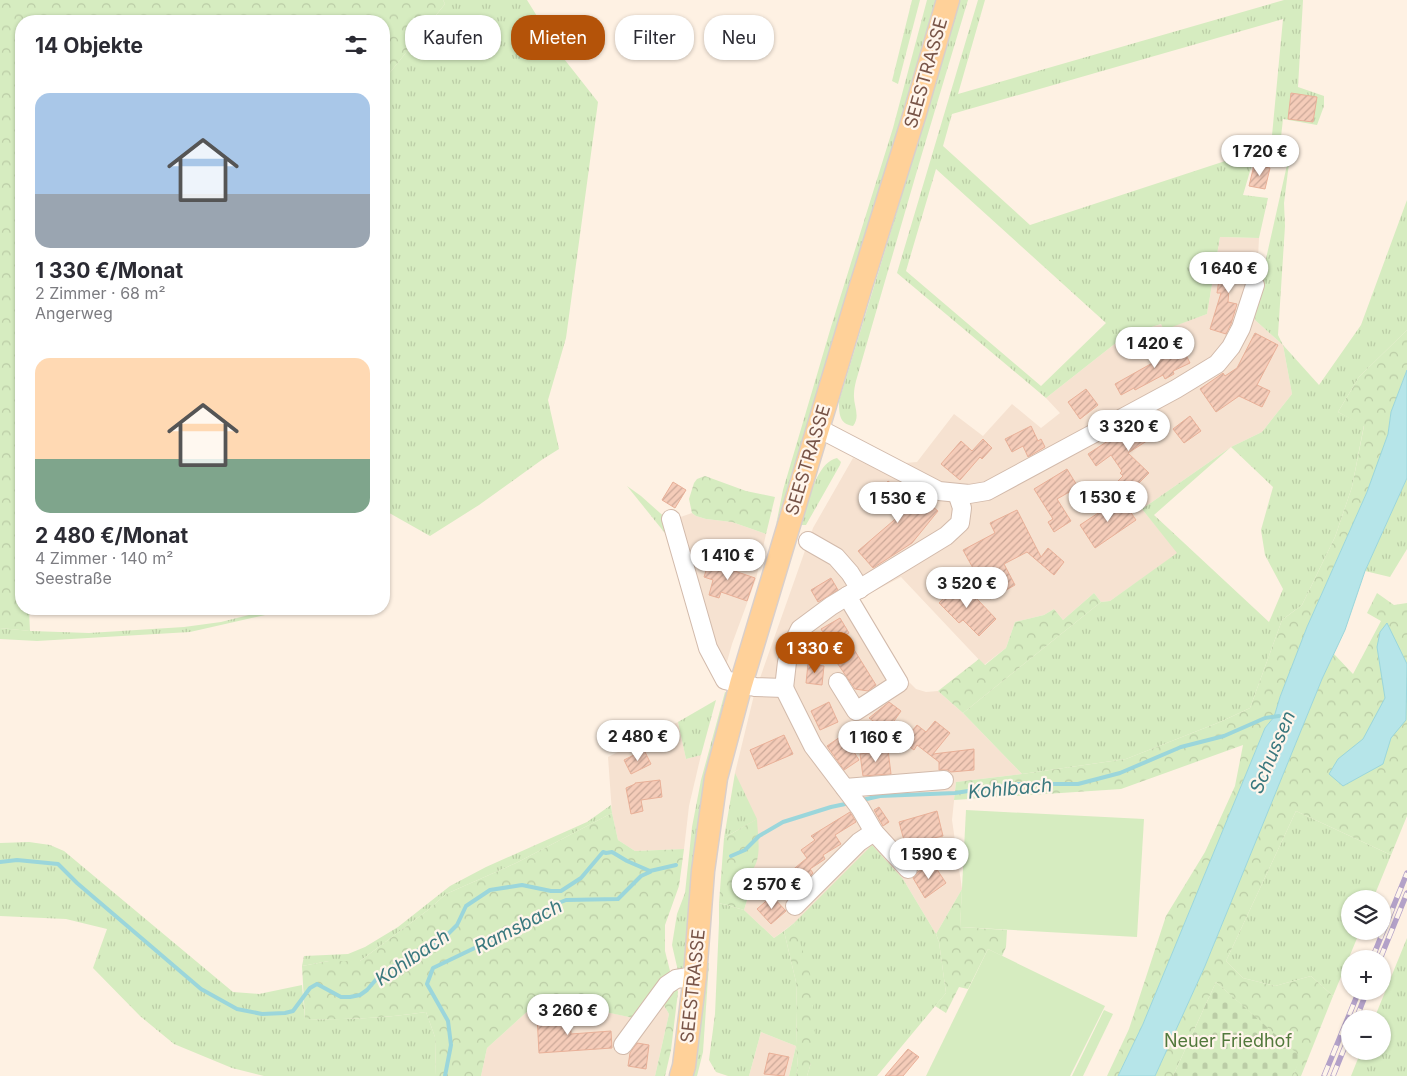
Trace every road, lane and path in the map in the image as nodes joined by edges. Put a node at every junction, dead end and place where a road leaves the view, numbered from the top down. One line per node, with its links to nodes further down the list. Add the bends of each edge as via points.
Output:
1 (948, 0): 3 (main road, SEESTRASSE)
2 (1255, 285): 4 (street, via 1241,328 1217,364 987,490)
3 (818, 428): 4 (street, via 940,491); 9 (main road, SEESTRASSE)
4 (957, 493): 7 (street, via 962,508 960,523 946,536)
5 (670, 518): 9 (street, via 708,648 725,680)
6 (808, 541): 7 (street, via 836,557 850,573)
7 (853, 593): 8 (street, via 899,683 856,711); 10 (street, via 800,629 787,662)
8 (838, 682)
9 (741, 684): 10 (street, via 755,688); 16 (main road, SEESTRASSE, via 716,778 703,870)
10 (784, 688): 12 (street, via 813,746)
11 (944, 780): 12 (street)
12 (852, 797): 13 (street)
13 (874, 832): 14 (street); 15 (street, via 858,842)
14 (908, 869)
15 (795, 906)
16 (695, 976): 17 (street, via 667,985); 18 (main road, SEESTRASSE)
17 (623, 1045)
18 (681, 1076)

